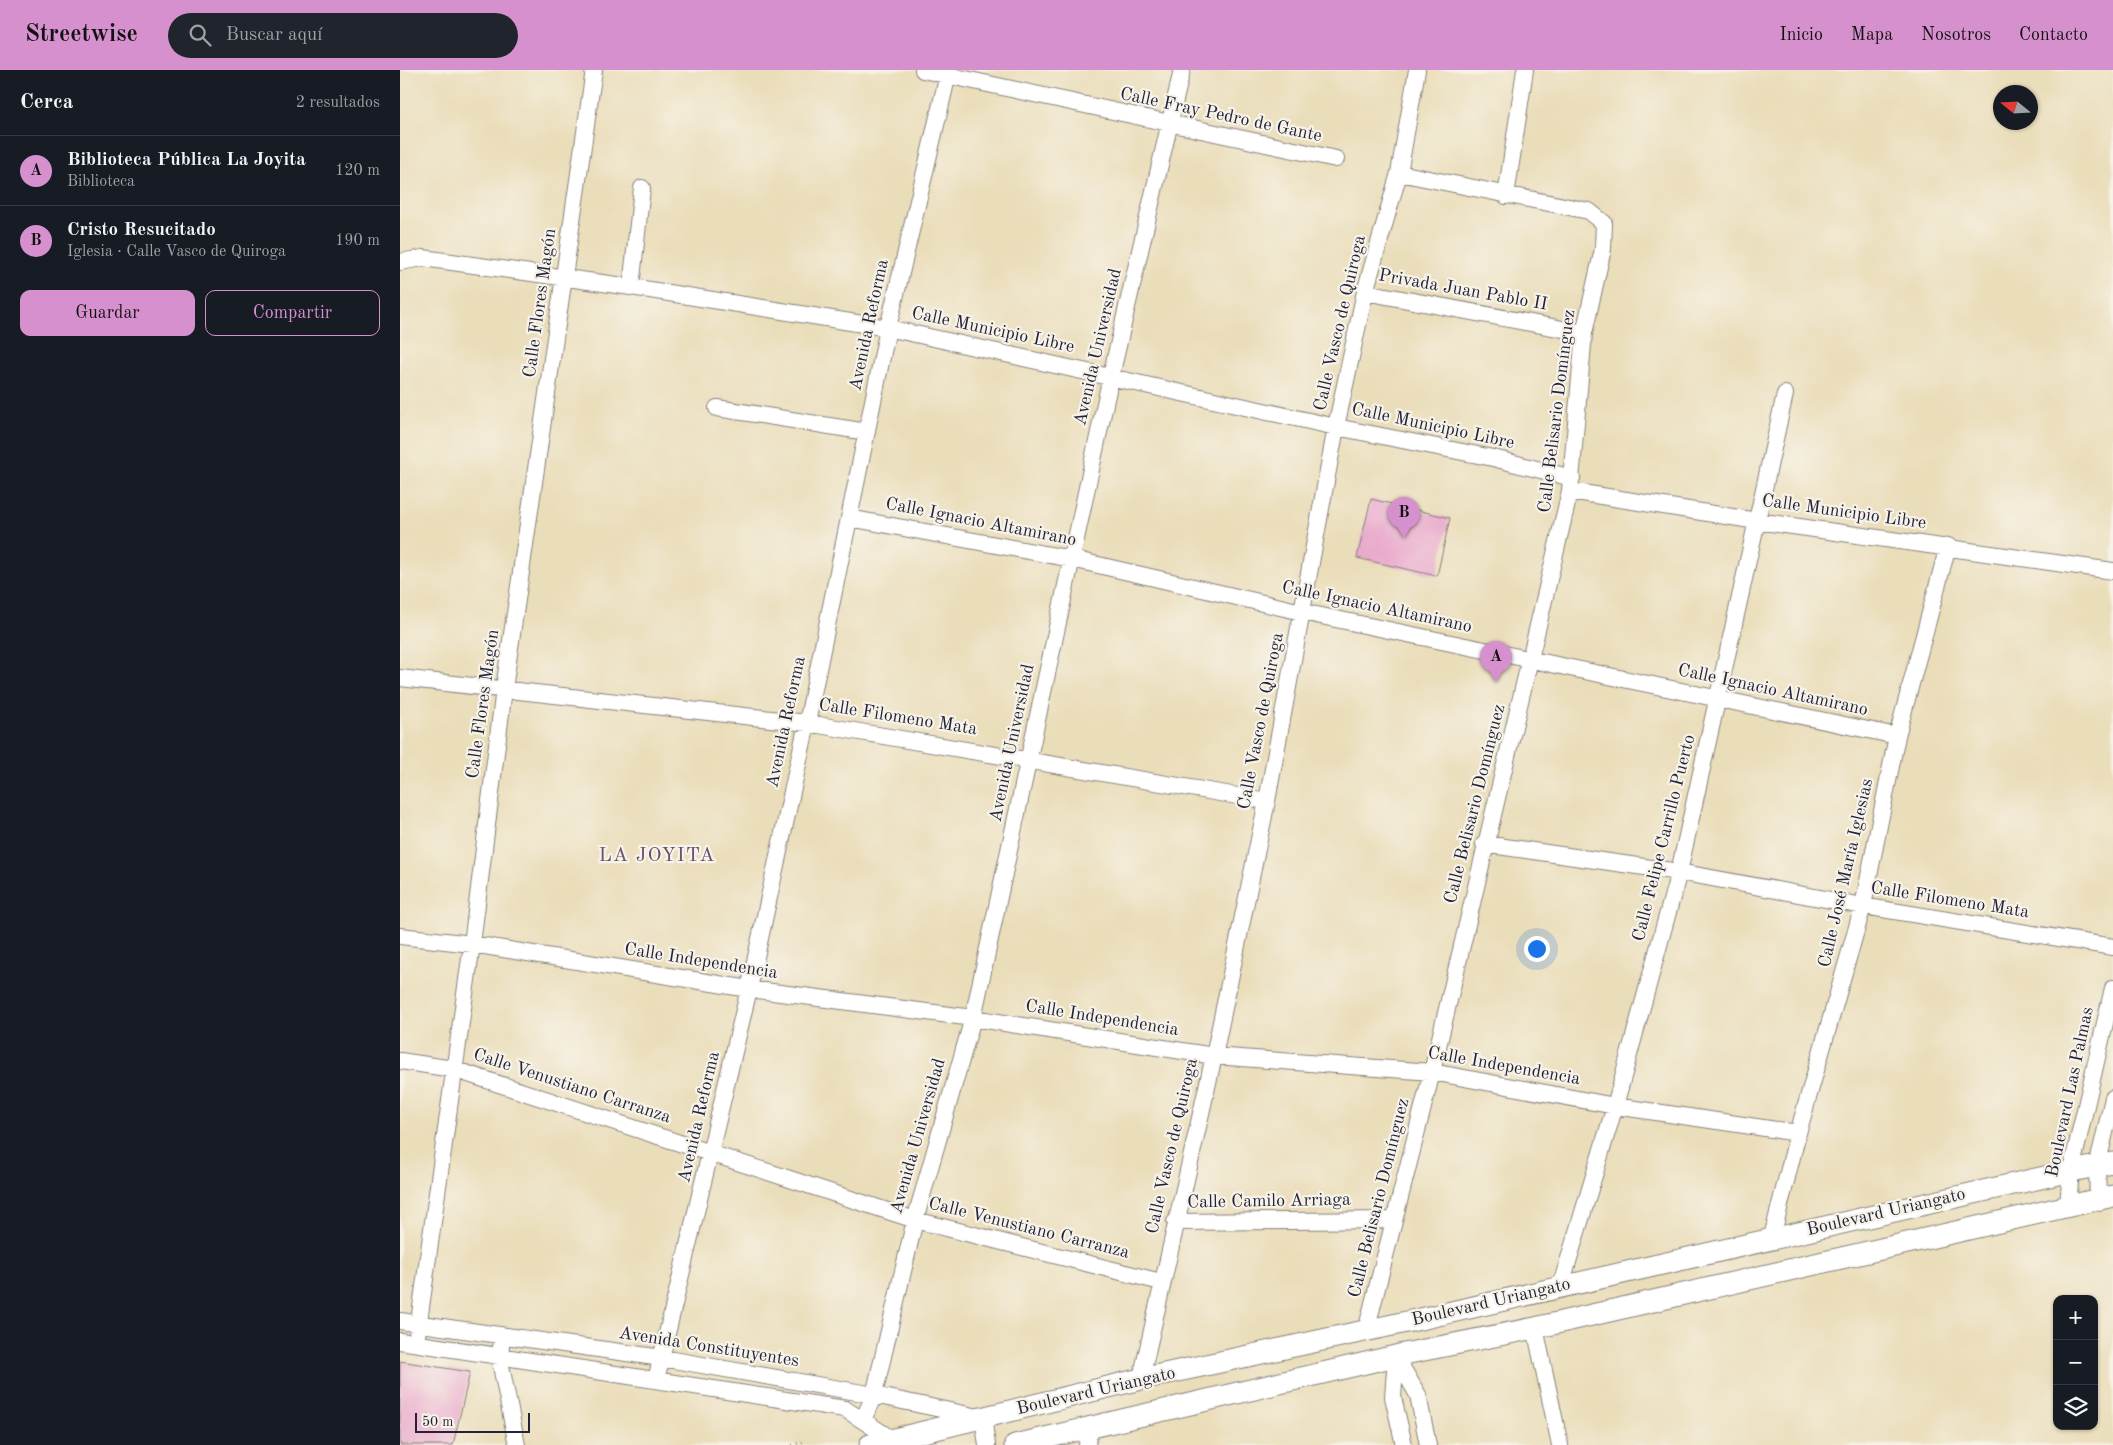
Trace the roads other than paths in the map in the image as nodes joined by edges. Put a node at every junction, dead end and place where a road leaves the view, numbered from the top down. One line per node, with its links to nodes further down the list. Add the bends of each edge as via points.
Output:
1 (594, 70): 13 (street, Calle Flores Magón)
2 (923, 70): 6 (street, Calle Fray Pedro de Gante)
3 (1182, 70): 7 (street, Avenida Universidad)
4 (1417, 70): 9 (street, Calle Vasco de Quiroga)
5 (1525, 70): 11 (street)
6 (948, 73): 7 (street, Calle Fray Pedro de Gante); 16 (street, Avenida Reforma)
7 (1170, 125): 8 (street, Calle Fray Pedro de Gante); 18 (street, Avenida Universidad)
8 (1336, 159)
9 (1399, 173): 11 (street); 15 (street, Calle Vasco de Quiroga)
10 (642, 188): 14 (street)
11 (1506, 196): 17 (street, Calle Belisario Domínguez, via 1589,211 1604,223 1603,249)
12 (400, 262): 13 (street, Calle Municipio Libre, via 423,258)
13 (564, 277): 14 (street, Calle Municipio Libre); 32 (street, Calle Flores Magón)
14 (631, 287): 16 (street, Calle Municipio Libre)
15 (1365, 292): 17 (street, Privada Juan Pablo II); 21 (street, Calle Vasco de Quiroga)
16 (888, 328): 18 (street, Calle Municipio Libre); 22 (street, Avenida Reforma)
17 (1584, 333): 23 (street, Calle Belisario Domínguez)
18 (1111, 376): 21 (street, Calle Municipio Libre); 27 (street, Avenida Universidad)
19 (1785, 394): 25 (street, Calle Felipe Carrillo Puerto)
20 (717, 408): 22 (street)
21 (1336, 427): 23 (street, Calle Municipio Libre, via 1494,458); 29 (street, Calle Vasco de Quiroga)
22 (866, 432): 24 (street, Avenida Reforma)
23 (1571, 484): 25 (street, Calle Municipio Libre); 30 (street, Calle Belisario Domínguez)
24 (849, 518): 27 (street, Calle Ignacio Altamirano); 34 (street, Avenida Reforma)
25 (1757, 520): 26 (street, Calle Municipio Libre); 33 (street, Calle Felipe Carrillo Puerto)
26 (1948, 546): 28 (street, Calle Municipio Libre); 35 (street, Calle José María Iglesias)
27 (1072, 559): 29 (street, Calle Ignacio Altamirano); 36 (street, Avenida Universidad)
28 (2113, 571)
29 (1302, 612): 30 (street, Calle Ignacio Altamirano); 37 (street, Calle Vasco de Quiroga)
30 (1531, 659): 33 (street, Calle Ignacio Altamirano); 38 (street, Calle Belisario Domínguez)
31 (400, 678): 32 (street, Calle Filomeno Mata)
32 (504, 689): 34 (street, Calle Filomeno Mata); 42 (street, Calle Flores Magón)
33 (1717, 699): 35 (street, Calle Ignacio Altamirano); 39 (street, Calle Felipe Carrillo Puerto)
34 (807, 723): 36 (street, Calle Filomeno Mata); 45 (street, Avenida Reforma)
35 (1896, 736): 40 (street, Calle José María Iglesias)
36 (1029, 759): 37 (street, Calle Filomeno Mata); 46 (street, Avenida Universidad)
37 (1267, 800): 47 (street, Calle Vasco de Quiroga)
38 (1484, 844): 39 (street, Calle Filomeno Mata); 50 (street, Calle Belisario Domínguez)
39 (1679, 872): 40 (street, Calle Filomeno Mata); 52 (street, Calle Felipe Carrillo Puerto)
40 (1862, 906): 43 (street, Calle Filomeno Mata); 53 (street, Calle José María Iglesias)
41 (400, 936): 42 (street, Calle Independencia)
42 (472, 944): 45 (street, Calle Independencia); 49 (street, Calle Flores Magón)
43 (2113, 947)
44 (2113, 988): 56 (street, Boulevard Las Palmas)
45 (749, 989): 46 (street, Calle Independencia); 54 (street, Avenida Reforma)
46 (973, 1018): 47 (street, Calle Independencia); 59 (street, Avenida Universidad)
47 (1214, 1056): 50 (street, Calle Independencia); 61 (street, Calle Vasco de Quiroga)
48 (400, 1061): 49 (street, Calle Venustiano Carranza)
49 (453, 1069): 54 (street, Calle Venustiano Carranza); 67 (street, Calle Flores Magón)
50 (1432, 1072): 52 (street, Calle Independencia); 60 (street, Calle Belisario Domínguez)
51 (2113, 1098): 55 (street)
52 (1615, 1106): 53 (street, Calle Independencia); 64 (street, Calle Felipe Carrillo Puerto)
53 (1798, 1133): 62 (street, Calle José María Iglesias)
54 (711, 1152): 59 (street, Calle Venustiano Carranza); 74 (street, Avenida Reforma)
55 (2105, 1165): 56 (main road, Boulevard Uriangato); 57 (street)
56 (2071, 1171): 58 (street, Boulevard Las Palmas); 62 (main road, Boulevard Uriangato)
57 (2105, 1197): 58 (main road, Boulevard Uriangato)
58 (2068, 1205): 68 (main road, Boulevard Uriangato)
59 (915, 1220): 63 (street, Calle Venustiano Carranza); 77 (street, Avenida Universidad)
60 (1393, 1220): 61 (street, Calle Camilo Arriaga); 69 (street, Calle Belisario Domínguez)
61 (1175, 1222): 63 (street, Calle Vasco de Quiroga)
62 (1772, 1237): 64 (main road, Boulevard Uriangato)
63 (1161, 1282): 75 (street, Calle Vasco de Quiroga)
64 (1561, 1285): 65 (main road, Boulevard Uriangato)
65 (1425, 1318): 69 (main road, Boulevard Uriangato); 73 (main road)
66 (400, 1321): 67 (street, Avenida Constituyentes)
67 (420, 1324): 70 (street, Avenida Constituyentes); 71 (street, Calle Flores Magón)
68 (1535, 1328): 73 (main road, Boulevard Uriangato); 88 (street)
69 (1366, 1331): 73 (main road); 75 (main road, Boulevard Uriangato)
70 (503, 1336): 72 (street); 74 (street, Avenida Constituyentes)
71 (408, 1342): 72 (street)
72 (499, 1356): 76 (street); 82 (street)
73 (1396, 1357): 80 (main road, Boulevard Uriangato); 86 (street, via 1393,1397); 87 (street, via 1418,1395)
74 (662, 1358): 76 (street, Avenida Reforma); 77 (street, Avenida Constituyentes)
75 (1140, 1379): 78 (main road, Boulevard Uriangato)
76 (656, 1380): 79 (street, via 845,1409)
77 (874, 1395): 78 (street, Avenida Constituyentes); 79 (street, Avenida Universidad)
78 (983, 1418): 81 (main road, Boulevard Uriangato); 84 (street)
79 (863, 1420): 81 (street)
80 (1088, 1436): 85 (main road, Boulevard Uriangato)
81 (894, 1440): 83 (main road, Boulevard Uriangato)
82 (517, 1445)
83 (870, 1445)
84 (987, 1445)
85 (1015, 1445)
86 (1404, 1445)
87 (1428, 1445)
88 (1560, 1445)

